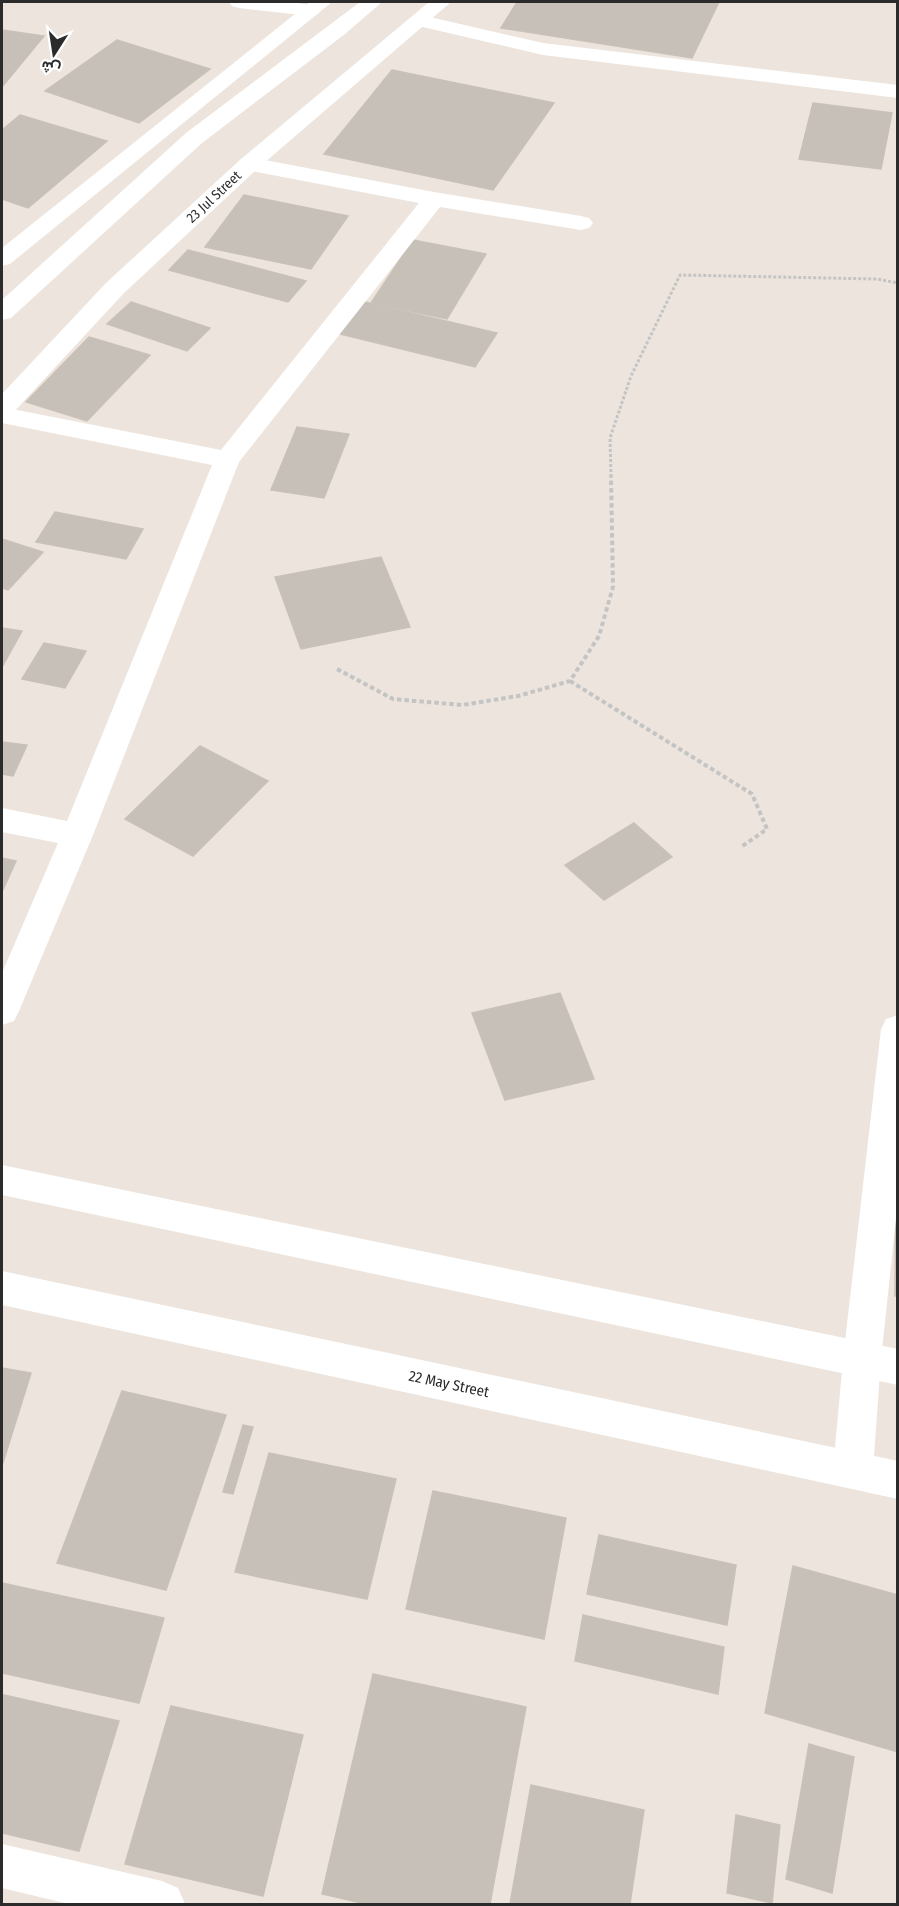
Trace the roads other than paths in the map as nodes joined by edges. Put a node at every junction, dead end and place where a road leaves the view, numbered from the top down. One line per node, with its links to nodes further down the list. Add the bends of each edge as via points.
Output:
1 (239, 2): 4 (street)
2 (372, 2): 11 (street, via 194,138)
3 (441, 2): 5 (street, 23 Jul Street)
4 (316, 6): 10 (street)
5 (421, 21): 6 (street, via 543,49); 7 (street, 23 Jul Street)
6 (897, 92)
7 (249, 164): 8 (street); 12 (street, 23 Jul Street, via 115,288)
8 (434, 199): 9 (street); 14 (street)
9 (581, 223)
10 (2, 259)
11 (2, 313)
12 (2, 409)
13 (2, 415): 14 (street)
14 (227, 460): 16 (street)
15 (2, 820): 16 (street)
16 (77, 835): 17 (street)
17 (2, 1011)
18 (897, 1029): 21 (street)
19 (2, 1180): 21 (street)
20 (2, 1288): 22 (street, 22 May Street)
21 (880, 1363): 22 (street)
22 (853, 1470): 23 (street, 22 May Street)
23 (897, 1480)
24 (2, 1866): 25 (street)
25 (156, 1904)

